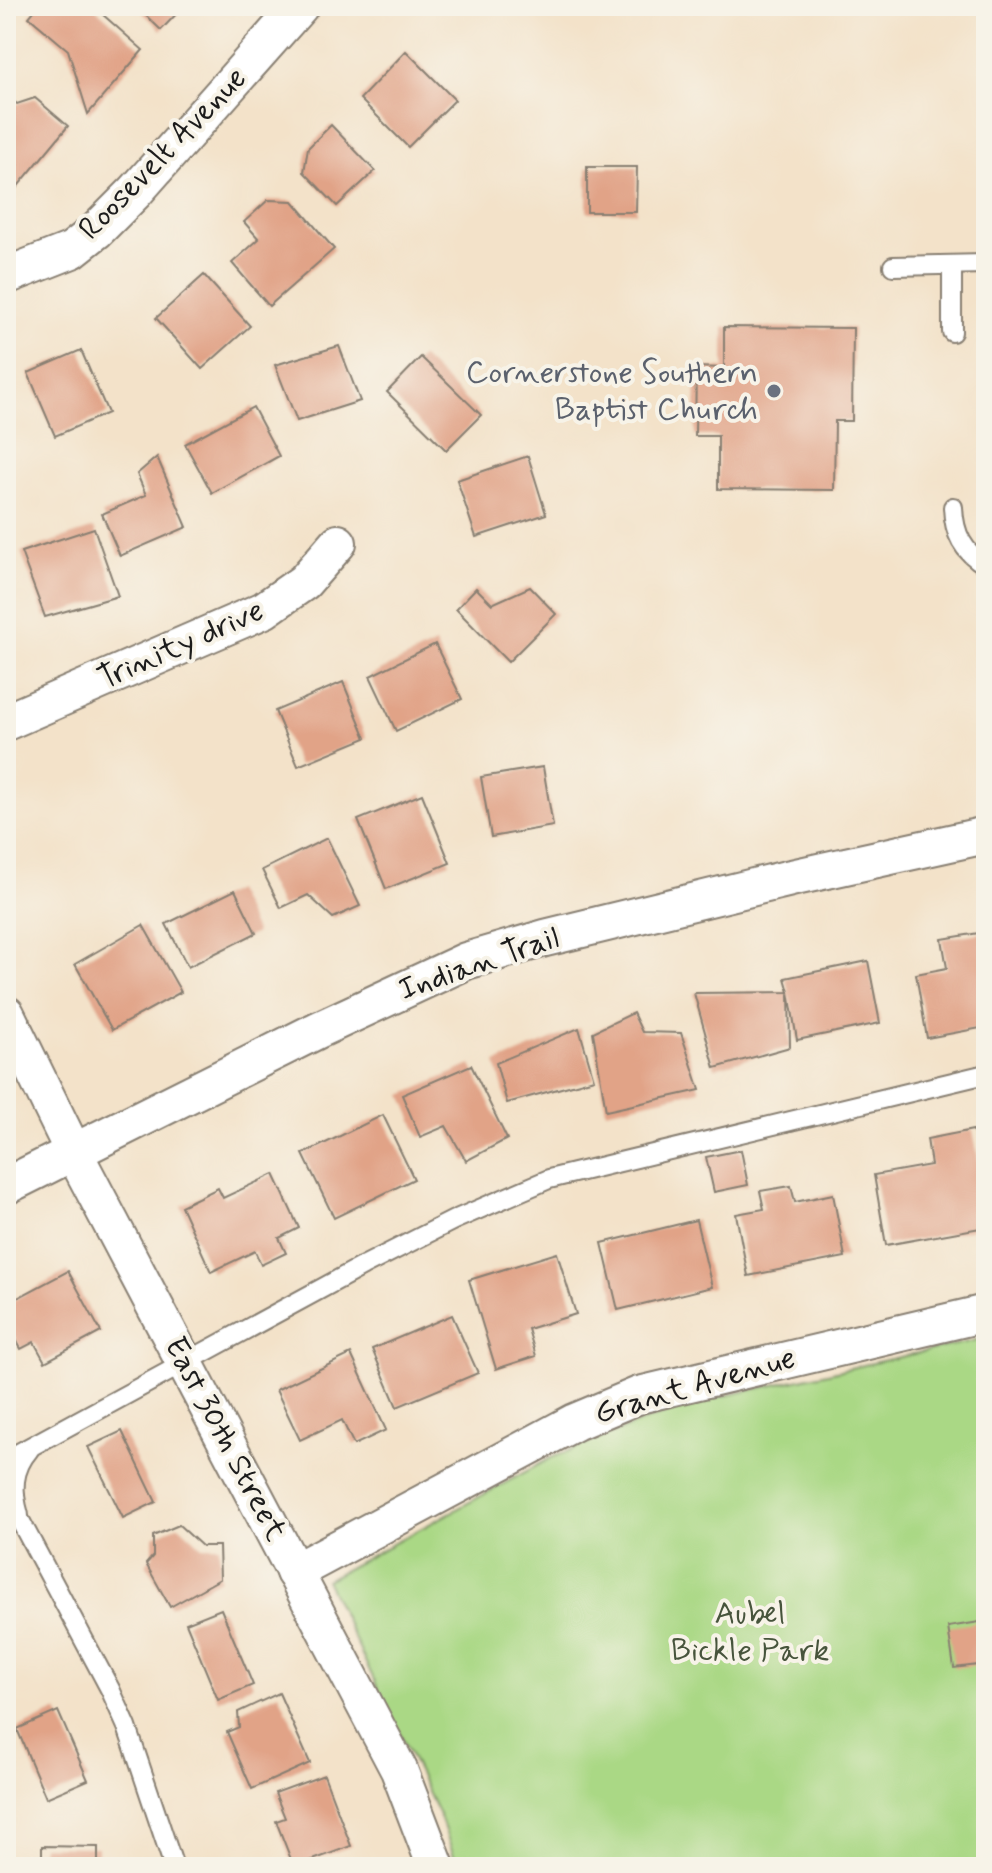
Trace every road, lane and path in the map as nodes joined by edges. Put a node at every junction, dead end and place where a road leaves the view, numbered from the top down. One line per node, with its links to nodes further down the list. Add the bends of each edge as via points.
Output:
1 (300, 6): 5 (street, Roosevelt Avenue, via 96,231 72,250)
2 (986, 264): 3 (lane)
3 (952, 265): 4 (lane); 6 (lane)
4 (893, 266)
5 (6, 276)
6 (952, 332)
7 (953, 507): 9 (lane, via 960,542)
8 (338, 543): 10 (street, Trinity drive, via 304,582 264,610)
9 (986, 565)
10 (6, 722)
11 (986, 835): 14 (street, Indian Trail, via 791,878 466,961)
12 (6, 1014): 14 (street, East 30th Street)
13 (986, 1074): 17 (lane, via 549,1179 441,1226)
14 (73, 1151): 15 (street, Indian Trail); 17 (street, East 30th Street)
15 (6, 1186)
16 (986, 1313): 22 (street, Grant Avenue, via 639,1395 575,1422)
17 (185, 1364): 18 (lane); 22 (street, East 30th Street)
18 (31, 1447): 19 (lane); 21 (lane, via 14,1480)
19 (6, 1460)
20 (6, 1503): 21 (lane)
21 (21, 1522): 23 (lane, via 127,1727)
22 (294, 1572): 24 (street, East 30th Street, via 399,1770)
23 (174, 1867)
24 (436, 1867)

